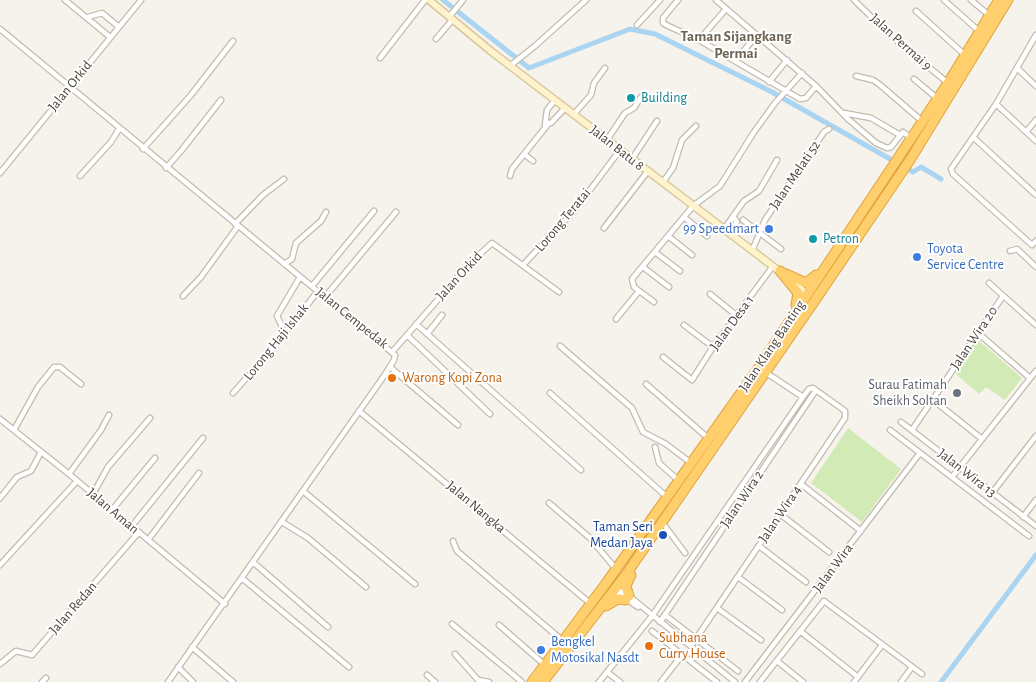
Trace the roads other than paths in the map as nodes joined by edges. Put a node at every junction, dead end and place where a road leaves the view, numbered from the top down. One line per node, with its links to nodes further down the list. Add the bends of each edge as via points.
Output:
1 (65, 0): 17 (street)
2 (141, 0): 20 (street, Jalan Orkid)
3 (427, 0): 18 (street, Jalan Batu 8); 30 (street)
4 (586, 0): 33 (street)
5 (660, 0): 19 (street)
6 (678, 0): 27 (street, via 662,21)
7 (716, 0): 14 (street)
8 (854, 0): 40 (street, Jalan Permai 9)
9 (944, 0): 22 (street)
10 (971, 0): 16 (street)
11 (999, 0): 16 (highway, Jalan Klang Banting)
12 (1008, 0): 107 (highway, Jalan Klang Banting, via 910,160)
13 (461, 2): 18 (street)
14 (726, 9): 23 (street); 27 (street)
15 (916, 11): 29 (street)
16 (990, 16): 22 (highway, Jalan Klang Banting)
17 (88, 17): 20 (street, via 102,13); 25 (street)
18 (452, 17): 26 (street); 33 (street, Jalan Batu 8)
19 (637, 25)
20 (119, 27): 25 (street, Jalan Orkid)
21 (0, 30): 41 (street, Jalan Cempedak)
22 (980, 32): 29 (highway, Jalan Klang Banting)
23 (758, 35): 31 (street); 32 (street)
24 (1036, 35): 35 (street)
25 (110, 37): 41 (street, Jalan Orkid)
26 (436, 39)
27 (699, 40): 32 (street)
28 (234, 41): 67 (street)
29 (966, 55): 40 (highway, Jalan Klang Banting)
30 (380, 58)
31 (787, 60): 36 (street); 39 (street)
32 (735, 61): 39 (street)
33 (513, 63): 48 (street, Jalan Batu 8)
34 (605, 68): 52 (street, via 591,95)
35 (1017, 68): 43 (street); 49 (street)
36 (802, 73): 42 (street); 44 (street)
37 (856, 76): 54 (street, via 879,84)
38 (914, 79): 46 (street)
39 (769, 82): 44 (street)
40 (948, 83): 46 (highway, Jalan Klang Banting)
41 (69, 86): 58 (street, Jalan Cempedak); 75 (street, Jalan Orkid)
42 (816, 86): 44 (street, via 803,99); 51 (street)
43 (1036, 86)
44 (785, 92): 81 (street, via 740,151 720,186)
45 (641, 97): 65 (street, via 634,108 625,113)
46 (938, 99): 54 (highway, Jalan Klang Banting)
47 (221, 100): 73 (street)
48 (555, 100): 50 (street, Jalan Batu 8); 56 (street, via 547,110)
49 (996, 104): 60 (street); 62 (street)
50 (565, 108): 52 (street, Jalan Batu 8); 56 (street)
51 (843, 113): 61 (street, via 871,118); 61 (street, via 876,143 887,148)
52 (574, 114): 65 (street, Jalan Batu 8)
53 (1036, 120): 60 (street)
54 (922, 121): 64 (highway, Jalan Klang Banting)
55 (658, 122): 70 (street)
56 (548, 123): 63 (street); 69 (street)
57 (696, 126): 79 (street, via 682,140 673,168)
58 (119, 129): 67 (street, Jalan Cempedak); 76 (street, via 112,142)
59 (829, 129): 90 (street, Jalan Melati 52, via 798,169)
60 (1026, 132): 66 (street)
61 (900, 135): 64 (street, via 905,132)
62 (972, 137): 80 (street); 94 (street, via 952,166 953,174)
63 (533, 138)
64 (912, 138): 93 (highway, Jalan Klang Banting)
65 (607, 140): 68 (street, Jalan Batu 8)
66 (1036, 141)
67 (143, 149): 73 (street, Jalan Cempedak)
68 (620, 150): 70 (street, Jalan Batu 8); 101 (street, Lorong Teratai, via 574,210)
69 (524, 154): 72 (street); 77 (street)
70 (632, 158): 74 (street, Jalan Batu 8)
71 (777, 160): 89 (street, via 759,191 733,216 737,222)
72 (533, 161)
73 (166, 168): 87 (street, Jalan Cempedak)
74 (648, 171): 79 (street, Jalan Batu 8); 88 (street)
75 (0, 173)
76 (80, 176)
77 (510, 176)
78 (284, 178): 87 (street, via 263,195)
79 (663, 182): 81 (street, Jalan Batu 8)
80 (1036, 195)
81 (693, 206): 85 (street); 89 (street, Jalan Batu 8)
82 (374, 211): 109 (street)
83 (326, 212): 100 (street, via 321,221 296,242 292,259)
84 (396, 212): 118 (street)
85 (684, 217): 91 (street); 92 (street)
86 (743, 220): 90 (street)
87 (236, 225): 100 (street, Jalan Cempedak); 116 (street, via 201,277)
88 (604, 228)
89 (726, 231): 96 (street, Jalan Batu 8)
90 (760, 232): 95 (street); 96 (street, Jalan Melati 52)
91 (668, 236): 98 (street); 99 (street)
92 (707, 236)
93 (841, 243): 104 (highway, via 810,282 802,282); 115 (highway, Jalan Klang Banting)
94 (1034, 243)
95 (781, 248)
96 (752, 250): 104 (street, Jalan Batu 8)
97 (1010, 251): 103 (street, via 1017,250)
98 (655, 252): 102 (street); 105 (street)
99 (692, 255)
100 (284, 264): 106 (street, Jalan Cempedak)
101 (523, 265): 113 (street, Jalan Orkid); 123 (street, Jalan Orkid, via 490,243)
102 (643, 267): 110 (street); 112 (street, via 632,279)
103 (1036, 267)
104 (776, 269): 115 (street, Jalan Batu 8); 121 (street, Jalan Desa 1, via 763,279); 132 (highway, via 797,290 799,300)
105 (680, 271)
106 (300, 277): 109 (street, Jalan Cempedak); 126 (street, via 277,316)
107 (831, 277): 115 (highway, via 826,278 817,291); 134 (highway, Jalan Klang Banting)
108 (988, 283): 117 (street)
109 (312, 286): 111 (street, Jalan Cempedak)
110 (669, 287)
111 (318, 290): 118 (street, Jalan Cempedak); 126 (street, Lorong Haji Ishak)
112 (638, 291): 119 (street); 122 (street)
113 (558, 292)
114 (710, 294): 121 (street)
115 (807, 294): 132 (highway, Jalan Klang Banting); 134 (highway, via 807,306)
116 (183, 296)
117 (1003, 296): 125 (street); 127 (street, Jalan Wira 20)
118 (325, 297): 133 (street, Jalan Cempedak)
119 (654, 302)
120 (442, 315): 128 (street)
121 (736, 315): 131 (street, Jalan Desa 1)
122 (616, 319)
123 (416, 324): 128 (street); 129 (street, Jalan Orkid)
124 (684, 325): 131 (street)
125 (1036, 325)
126 (285, 333): 143 (street, Lorong Haji Ishak)
127 (978, 333): 139 (street); 146 (street, Jalan Wira 20)
128 (427, 334): 167 (street)
129 (406, 335): 133 (street, Jalan Orkid); 148 (street)
130 (560, 346): 165 (street, via 632,408 643,432 666,444)
131 (713, 347): 135 (street, Jalan Desa 1, via 692,380)
132 (771, 349): 159 (highway, Jalan Klang Banting)
133 (393, 351): 136 (street, Jalan Cempedak, via 395,358)
134 (781, 351): 137 (highway, Jalan Klang Banting)
135 (663, 357)
136 (390, 367): 147 (street, Jalan Cempedak); 153 (street)
137 (765, 372): 145 (street); 185 (highway, Jalan Klang Banting)
138 (1036, 372): 139 (street)
139 (1030, 378): 160 (street)
140 (81, 384): 154 (street, via 60,367 54,367 38,387)
141 (646, 384): 159 (street)
142 (816, 390): 145 (street, via 810,389); 173 (street, Jalan Wira 4, via 845,411 846,416); 212 (street, Jalan Wira 2)
143 (233, 393)
144 (550, 393): 177 (street)
145 (803, 397): 213 (street)
146 (932, 400): 156 (street, Jalan Wira 20); 160 (street)
147 (359, 411): 174 (street, Jalan Cempedak); 209 (street, Jalan Nangka)
148 (490, 414)
149 (109, 415): 169 (street)
150 (150, 418): 176 (street, via 108,467)
151 (0, 419): 154 (street, Jalan Aman)
152 (901, 422): 156 (street, Jalan Wira 13)
153 (458, 425)
154 (14, 430): 162 (street, Jalan Aman)
155 (890, 430): 163 (street)
156 (912, 430): 166 (street, Jalan Wira 13)
157 (1036, 436): 175 (street)
158 (203, 438): 186 (street)
159 (708, 438): 165 (highway, Jalan Klang Banting)
160 (982, 439): 166 (street)
161 (655, 447): 172 (street, via 659,463)
162 (41, 452): 169 (street, Jalan Aman); 178 (street, via 30,471 17,477)
163 (920, 452): 170 (street); 188 (street, Jalan Wira)
164 (155, 458): 181 (street)
165 (690, 463): 172 (highway, Jalan Klang Banting)
166 (960, 467): 170 (street); 175 (street, Jalan Wira 13)
167 (581, 470)
168 (198, 473): 192 (street)
169 (69, 474): 171 (street, Jalan Aman)
170 (952, 477): 193 (street)
171 (77, 480): 176 (street, Jalan Aman); 199 (street)
172 (678, 480): 177 (highway, Jalan Klang Banting)
173 (801, 484): 182 (street, Jalan Wira 4); 188 (street)
174 (304, 492): 184 (street, Jalan Cempedak); 204 (street)
175 (992, 493): 183 (street, Jalan Wira 13)
176 (93, 494): 181 (street, Jalan Aman)
177 (667, 497): 191 (highway, Jalan Klang Banting)
178 (0, 498)
179 (1036, 500): 183 (street)
180 (549, 503): 200 (street, via 590,538)
181 (113, 509): 186 (street, Jalan Aman)
182 (780, 514): 195 (street, Jalan Wira 4); 196 (street)
183 (1023, 517): 187 (street, Jalan Wira 13)
184 (282, 522): 198 (street, Jalan Cempedak); 205 (street, via 308,538)
185 (662, 522): 190 (highway, Jalan Klang Banting); 197 (street)
186 (134, 523): 189 (street, Jalan Aman)
187 (1034, 526)
188 (861, 531): 256 (street, Jalan Wira)
189 (139, 532): 192 (street, Jalan Aman); 231 (street, Jalan Redan, via 32,655 16,651)
190 (656, 532): 206 (highway, Jalan Klang Banting); 207 (highway, via 627,582)
191 (642, 533): 200 (highway, Jalan Klang Banting); 206 (highway, via 614,580)
192 (151, 536): 208 (street, Jalan Aman)
193 (1029, 536)
194 (453, 541): 224 (street, via 456,551)
195 (759, 546): 201 (street, Jalan Wira 4); 203 (street)
196 (829, 552)
197 (685, 553)
198 (254, 563): 202 (street, Jalan Cempedak); 218 (street)
199 (0, 565)
200 (616, 569): 209 (highway, Jalan Klang Banting)
201 (738, 577): 210 (street, Jalan Wira 4); 211 (street)
202 (243, 579): 208 (street, Jalan Cempedak); 234 (street)
203 (806, 582)
204 (414, 584)
205 (366, 587)
206 (616, 589): 207 (street); 214 (highway, via 607,589); 221 (highway, Jalan Klang Banting)
207 (627, 598): 213 (street); 221 (highway, via 612,601)
208 (225, 604): 227 (street, Jalan Cempedak)
209 (591, 604): 214 (highway, Jalan Klang Banting)
210 (717, 608): 222 (street, Jalan Wira 4); 223 (street)
211 (782, 610)
212 (665, 614): 215 (street, Jalan Wira 2); 222 (street)
213 (652, 616): 215 (street); 237 (street)
214 (581, 619): 224 (highway, Jalan Klang Banting)
215 (660, 622): 226 (street)
216 (452, 624): 249 (street)
217 (499, 625): 232 (street)
218 (328, 627)
219 (652, 631): 229 (street)
220 (800, 631): 225 (street, via 824,601); 230 (street); 240 (street)
221 (580, 635): 251 (highway, Jalan Klang Banting)
222 (696, 639): 226 (street, Jalan Wira 4); 236 (street)
223 (760, 640)
224 (563, 641): 232 (highway, Jalan Klang Banting)
225 (882, 645): 235 (street); 240 (street)
226 (691, 646): 255 (street)
227 (192, 647): 233 (street, Jalan Cempedak); 246 (street)
228 (455, 654): 248 (street, via 478,680)
229 (682, 655): 242 (street); 254 (street)
230 (777, 661): 257 (street); 258 (street)
231 (0, 664)
232 (545, 665): 250 (highway, Jalan Klang Banting)
233 (178, 667): 244 (street, Jalan Cempedak); 245 (street)
234 (349, 667)
235 (912, 667): 238 (street); 260 (street)
236 (738, 671)
237 (607, 672): 252 (street); 253 (street)
238 (922, 674)
239 (427, 675): 247 (street)
240 (858, 677): 259 (street)
241 (46, 678): 243 (street)
242 (713, 681)
243 (42, 682)
244 (168, 682)
245 (194, 682)
246 (233, 682)
247 (435, 682)
248 (489, 682)
249 (522, 682)
250 (532, 682)
251 (543, 682)
252 (599, 682)
253 (620, 682)
254 (661, 682)
255 (735, 682)
256 (745, 682)
257 (760, 682)
258 (803, 682)
259 (854, 682)
260 (901, 682)

